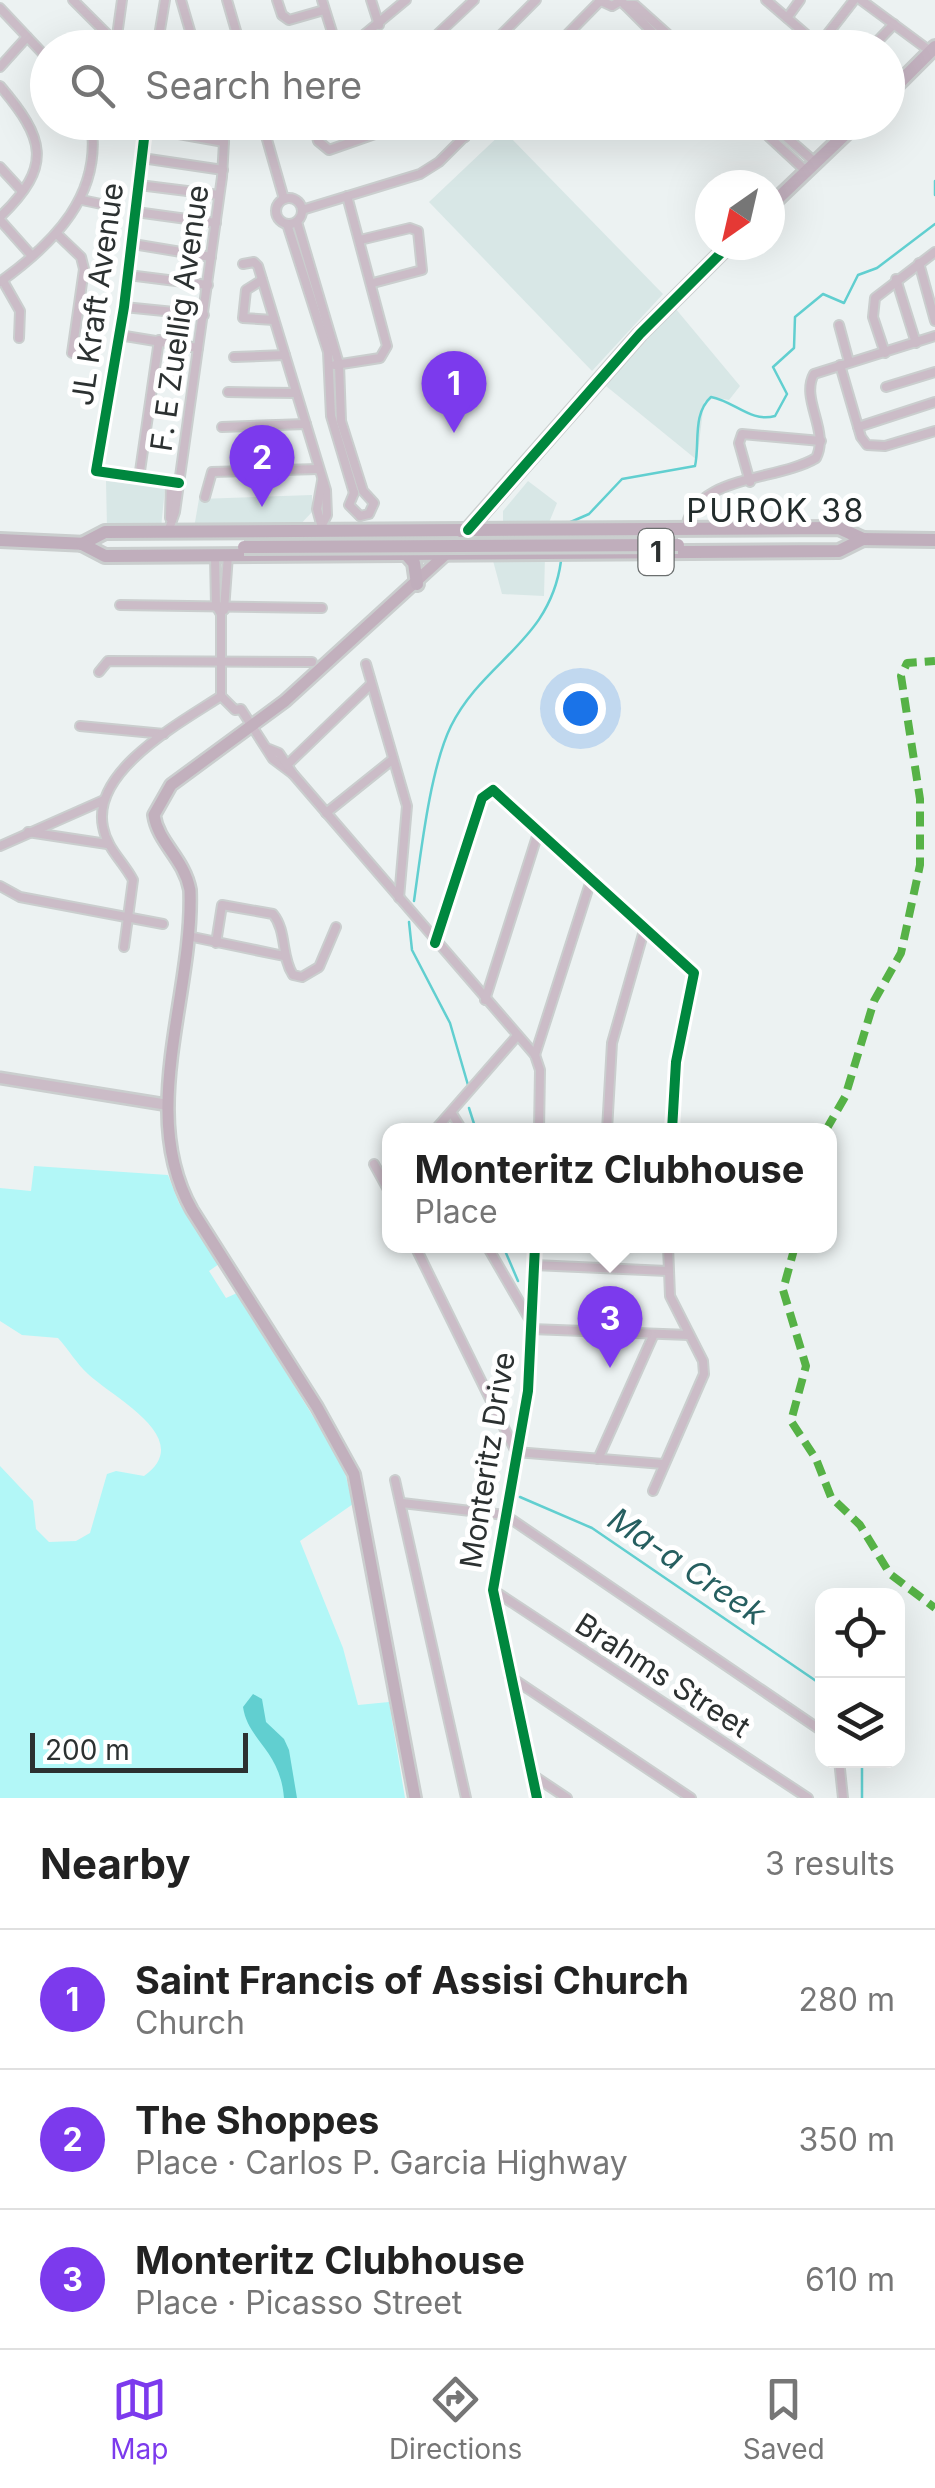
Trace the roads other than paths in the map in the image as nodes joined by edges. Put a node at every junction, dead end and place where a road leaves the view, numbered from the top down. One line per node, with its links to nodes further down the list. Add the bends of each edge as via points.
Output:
1 (73, 0): 22 (street)
2 (122, 0): 23 (street)
3 (165, 0): 24 (street)
4 (181, 0): 25 (street)
5 (226, 0): 26 (street)
6 (277, 0): 18 (street, via 289,20)
7 (322, 0): 18 (street)
8 (370, 0): 21 (street)
9 (406, 0): 21 (street)
10 (474, 0): 29 (street)
11 (536, 0): 30 (street)
12 (599, 0): 16 (street, via 608,6); 31 (street)
13 (766, 0): 19 (street)
14 (800, 0): 19 (street)
15 (858, 0): 20 (street); 35 (street)
16 (623, 2): 32 (street); 33 (street)
17 (0, 8): 39 (street)
18 (324, 10): 27 (street)
19 (786, 18): 34 (street)
20 (894, 24): 36 (street); 37 (street)
21 (378, 25): 28 (street)
22 (102, 30)
23 (118, 30)
24 (160, 30)
25 (190, 30)
26 (235, 30)
27 (331, 30)
28 (371, 30)
29 (442, 30)
30 (506, 30)
31 (571, 30)
32 (650, 30)
33 (662, 30)
34 (801, 30)
35 (834, 30)
36 (888, 30)
37 (903, 30)
38 (905, 31): 41 (street)
39 (27, 37): 40 (street); 42 (street)
40 (30, 40)
41 (933, 50): 43 (main road)
42 (0, 66)
43 (905, 77)
44 (0, 86): 45 (street)
45 (30, 125)
46 (34, 140): 63 (street, via 34,167)
47 (91, 140): 68 (street)
48 (144, 140): 58 (street, JL Kraft Avenue)
49 (215, 140): 57 (street)
50 (267, 140): 67 (street)
51 (318, 140): 52 (street, via 328,150)
52 (357, 140)
53 (461, 140): 66 (street, via 420,174)
54 (776, 140): 60 (street)
55 (786, 140): 60 (street)
56 (839, 140): 60 (main road)
57 (224, 142): 61 (street, F. E Zuellig Avenue)
58 (142, 158): 61 (street); 62 (street, JL Kraft Avenue)
59 (0, 167): 63 (street)
60 (811, 167): 64 (main road)
61 (222, 170): 65 (street, F. E Zuellig Avenue)
62 (139, 186): 65 (street); 71 (street, JL Kraft Avenue)
63 (22, 190): 72 (street)
64 (785, 192)
65 (219, 194): 74 (street, F. E Zuellig Avenue)
66 (347, 196): 70 (street); 77 (street)
67 (284, 199): 70 (street, via 296,200); 75 (street, via 276,213)
68 (82, 200): 69 (street); 76 (street)
69 (106, 205)
70 (302, 210): 73 (street)
71 (136, 212): 74 (street); 78 (street, JL Kraft Avenue)
72 (0, 218): 80 (street)
73 (297, 222): 75 (street); 108 (street)
74 (216, 223): 81 (street, F. E Zuellig Avenue)
75 (287, 224): 108 (street)
76 (57, 234): 80 (street); 104 (street, via 84,269)
77 (360, 240): 89 (street); 89 (street, via 410,228 418,232 422,270)
78 (133, 244): 81 (street); 85 (street, JL Kraft Avenue)
79 (935, 252): 83 (street)
80 (32, 256): 88 (street)
81 (211, 257): 90 (street, F. E Zuellig Avenue)
82 (713, 260): 133 (main road)
83 (918, 263): 87 (street); 91 (street)
84 (243, 264): 86 (street, via 256,262)
85 (128, 275): 90 (street); 92 (street, JL Kraft Avenue)
86 (262, 280): 94 (street); 94 (street, via 247,288 243,318)
87 (896, 280): 101 (street); 103 (street, via 875,298 872,311)
88 (2, 282): 99 (street, via 20,311)
89 (373, 283): 108 (street, via 386,353)
90 (208, 285): 93 (street, F. E Zuellig Avenue)
91 (932, 295): 95 (street)
92 (124, 307): 93 (street); 97 (street, JL Kraft Avenue)
93 (204, 316): 102 (street, F. E Zuellig Avenue)
94 (274, 320): 105 (street)
95 (935, 321)
96 (839, 324): 107 (street)
97 (120, 335): 100 (street); 120 (street, JL Kraft Avenue, via 96,471)
98 (935, 336): 101 (street)
99 (19, 338)
100 (159, 340): 102 (street); 120 (street)
101 (916, 342): 103 (street)
102 (198, 348): 122 (street, F. E Zuellig Avenue)
103 (885, 352): 107 (street)
104 (72, 353)
105 (285, 355): 106 (street); 112 (street)
106 (234, 358)
107 (845, 364): 116 (street); 118 (street, via 810,380)
108 (334, 365): 123 (street, via 331,416)
109 (935, 372): 110 (street)
110 (886, 388)
111 (228, 392): 112 (street)
112 (296, 393): 114 (street)
113 (935, 402): 116 (street)
114 (306, 424): 115 (street); 119 (street)
115 (222, 427)
116 (858, 427): 117 (street, via 863,441 877,447)
117 (935, 431)
118 (820, 440): 121 (street, via 812,460); 121 (street, via 742,434)
119 (319, 469): 124 (street, via 212,472); 127 (street, via 328,509)
120 (139, 478): 122 (street)
121 (750, 482): 137 (street, via 700,499)
122 (175, 483): 126 (street, F. E Zuellig Avenue)
123 (359, 492): 125 (street, via 349,505); 125 (street, via 374,503)
124 (206, 497)
125 (360, 523): 127 (highway, 1); 131 (highway, 1); 147 (highway)
126 (169, 525): 136 (highway, 1); 141 (highway, 1, via 105,532)
127 (322, 528): 136 (highway, 1); 146 (highway)
128 (575, 529): 129 (highway, 1); 135 (highway, 1); 144 (highway)
129 (617, 529): 130 (highway, 1); 145 (highway)
130 (661, 529): 137 (highway, 1); 142 (highway)
131 (392, 530): 132 (highway, 1); 148 (highway)
132 (418, 530): 133 (highway, 1); 148 (highway)
133 (468, 530): 134 (highway, 1); 149 (main road)
134 (500, 530): 135 (highway, 1); 150 (highway)
135 (536, 530): 143 (highway)
136 (264, 531): 152 (highway)
137 (681, 536): 139 (highway, 1); 141 (highway, 1, bridge)
138 (0, 540): 141 (highway, 1)
139 (858, 540): 140 (highway, 1); 142 (highway, 1, via 839,551)
140 (935, 540)
141 (87, 544): 151 (highway, 1, via 105,556)
142 (662, 552): 145 (highway, 1)
143 (537, 553): 144 (highway, 1); 150 (highway, 1)
144 (575, 553): 145 (highway, 1)
145 (617, 553)
146 (322, 554): 147 (highway, 1); 152 (highway, 1)
147 (361, 554): 148 (highway, 1)
148 (406, 554): 149 (highway, 1); 153 (highway)
149 (446, 554): 150 (highway, 1); 153 (main road)
150 (500, 554)
151 (222, 555): 152 (highway, 1); 154 (street); 155 (street)
152 (264, 555)
153 (417, 584): 166 (main road)
154 (215, 593): 155 (street); 158 (street)
155 (228, 594): 158 (street)
156 (120, 605): 158 (street)
157 (322, 608): 158 (street)
158 (222, 609): 159 (street)
159 (222, 662): 160 (street); 162 (street, via 108,661); 164 (street)
160 (312, 662)
161 (366, 664): 163 (street)
162 (99, 672)
163 (370, 685): 168 (street); 169 (street)
164 (222, 696): 166 (street, via 241,709); 167 (street)
165 (80, 726): 167 (street)
166 (250, 727): 169 (street); 183 (main road, via 180,778 155,810 156,827 188,879)
167 (164, 734): 170 (street, via 126,766)
168 (392, 760): 171 (street); 178 (street, via 408,818)
169 (285, 766): 171 (street)
170 (104, 800): 173 (street); 174 (street)
171 (326, 813): 178 (street)
172 (539, 830): 176 (street); 185 (street, via 489,790); 188 (street)
173 (28, 832): 174 (street); 175 (street)
174 (108, 844): 179 (street, via 133,880)
175 (0, 846)
176 (592, 877): 182 (street); 190 (street)
177 (0, 886): 179 (street, via 20,897)
178 (399, 899): 185 (street)
179 (130, 917): 180 (street); 186 (street)
180 (164, 924)
181 (336, 927): 187 (street, via 324,959 308,976 293,976)
182 (645, 927): 197 (street, via 612,1043); 198 (street, via 696,979 676,1062)
183 (187, 939): 184 (street); 192 (main road)
184 (214, 943): 187 (street); 187 (street, via 218,908 239,908 276,917)
185 (435, 943): 188 (street)
186 (124, 947)
187 (284, 956)
188 (485, 1000): 189 (street)
189 (517, 1036): 190 (street); 193 (street)
190 (535, 1056): 196 (street)
191 (0, 1078): 192 (street)
192 (168, 1105): 222 (main road, via 182,1194 354,1474)
193 (451, 1112): 194 (street); 195 (street)
194 (441, 1123)
195 (458, 1123)
196 (539, 1123)
197 (606, 1123)
198 (672, 1123)
199 (374, 1164): 200 (street)
200 (382, 1176)
201 (419, 1253): 210 (street)
202 (491, 1253): 207 (street)
203 (535, 1253): 205 (street, Monteritz Drive)
204 (668, 1253): 206 (street)
205 (534, 1266): 206 (street); 207 (street, Monteritz Drive)
206 (667, 1271): 208 (street, via 670,1296)
207 (531, 1326): 209 (street); 210 (street, Monteritz Drive)
208 (690, 1335): 209 (street); 212 (street, via 704,1374)
209 (652, 1336): 211 (street)
210 (516, 1452): 211 (street); 216 (street, Monteritz Drive)
211 (598, 1459): 212 (street)
212 (663, 1464): 214 (street)
213 (395, 1480): 215 (street)
214 (653, 1491)
215 (402, 1503): 216 (street); 223 (street)
216 (506, 1515): 217 (street, Monteritz Drive); 219 (street)
217 (492, 1590): 218 (street, Monteritz Drive); 227 (street, Brahms Street)
218 (508, 1676): 221 (street, Monteritz Drive); 226 (street)
219 (815, 1726)
220 (840, 1768): 228 (street)
221 (531, 1774): 224 (street, Monteritz Drive); 225 (street)
222 (415, 1798)
223 (466, 1798)
224 (536, 1798)
225 (567, 1798)
226 (692, 1798)
227 (808, 1798)
228 (843, 1798)

